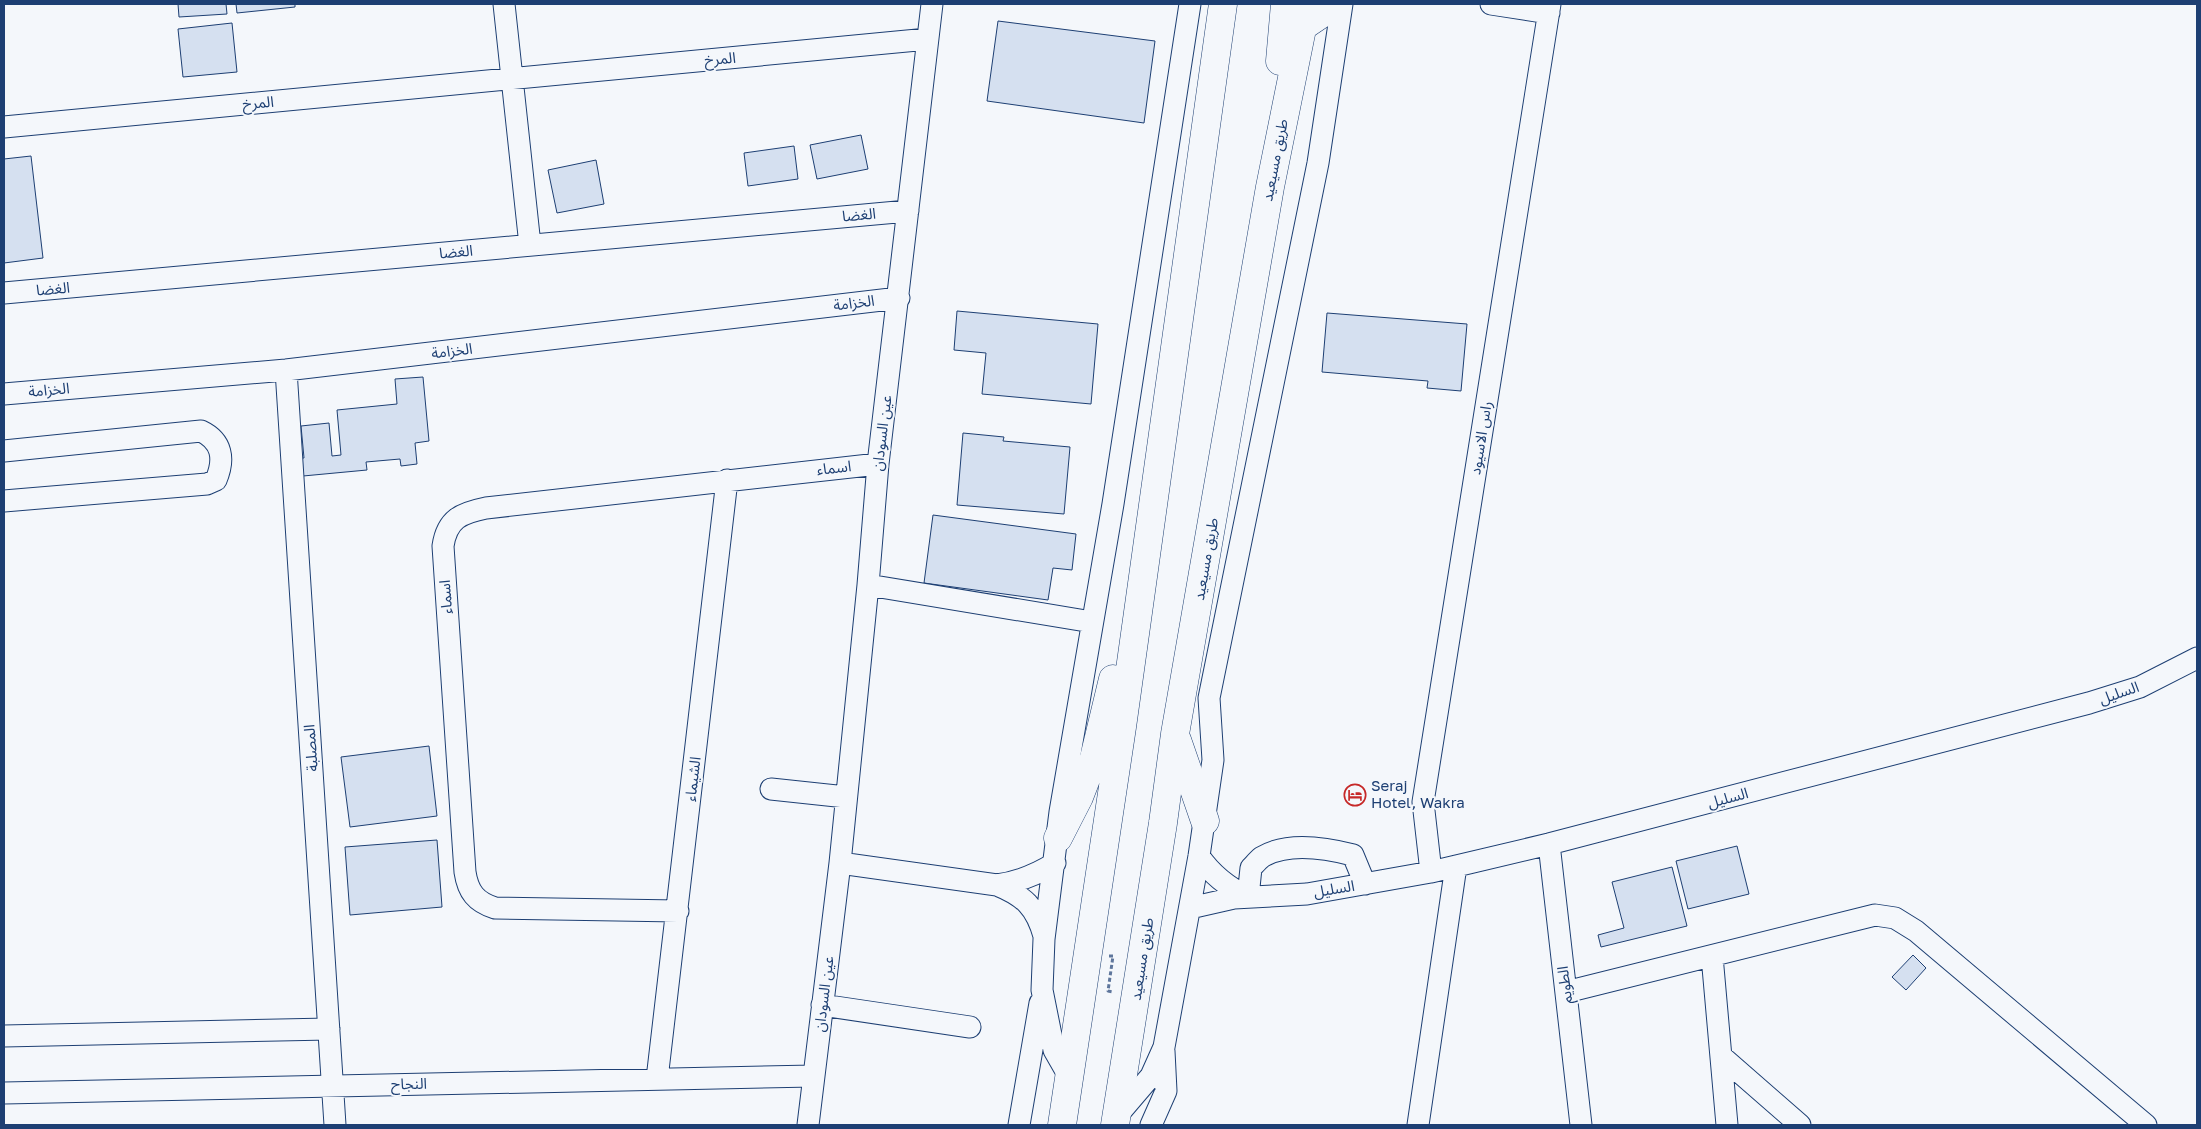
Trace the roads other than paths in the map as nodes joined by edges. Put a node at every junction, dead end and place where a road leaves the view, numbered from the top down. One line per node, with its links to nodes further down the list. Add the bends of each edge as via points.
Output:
1 (504, 4): 12 (street)
2 (932, 4): 11 (street, عين السودان)
3 (1190, 4): 27 (street)
4 (1223, 4): 25 (highway)
5 (1285, 4): 14 (highway)
6 (1336, 4): 10 (highway)
7 (1342, 4): 32 (street, طريق مسيعيد, via 1318,163 1209,698 1214,758)
8 (1491, 4): 9 (street)
9 (1549, 8): 38 (street, راس الاسيود, via 1423,802)
10 (1304, 16): 14 (highway, طريق مسيعيد)
11 (928, 39): 12 (street, المرخ); 15 (street, عين السودان)
12 (512, 79): 13 (street, المرخ); 16 (street)
13 (4, 127)
14 (1270, 187): 29 (highway, طريق مسيعيد)
15 (908, 211): 16 (street, الغضا); 18 (street, عين السودان)
16 (530, 245): 17 (street, الغضا)
17 (4, 294)
18 (899, 298): 19 (street, الخزامة); 22 (street, عين السودان)
19 (286, 370): 20 (street, الخزامة); 50 (street, المصلبة)
20 (4, 394)
21 (4, 451): 24 (street, via 201,431 212,436 220,449 221,468 216,480 207,484)
22 (878, 464): 23 (street, اسماء); 26 (street, عين السودان)
23 (727, 480): 43 (street, الشيماء); 43 (street, اسماء, via 471,511 456,518 445,531 443,546 465,872 473,896 495,908)
24 (4, 501)
25 (1148, 539): 34 (highway, via 1094,758); 55 (highway)
26 (868, 585): 27 (street); 31 (street, عين السودان)
27 (1092, 622): 34 (street)
28 (2197, 658): 33 (street, السليل, via 2140,687 2089,703)
29 (1175, 734): 32 (highway); 59 (highway, طريق مسيعيد)
30 (772, 785): 31 (street)
31 (847, 793): 36 (street, عين السودان)
32 (1204, 821): 35 (street, طريق مسيعيد)
33 (1549, 844): 37 (street, السليل); 47 (street, الطويم)
34 (1056, 850): 40 (street, via 1037,874 1018,882); 44 (street)
35 (1199, 856): 41 (street, via 1220,881); 42 (street, طريق مسيعيد)
36 (840, 863): 40 (street); 48 (street, عين السودان)
37 (1456, 866): 38 (street, السليل); 65 (street)
38 (1430, 872): 39 (street, السليل)
39 (1365, 884): 41 (street, السليل, via 1307,894); 41 (street, via 1353,856 1311,848 1280,850 1261,858 1250,868)
40 (997, 885): 44 (street, via 1014,892 1029,904 1039,920)
41 (1248, 897): 42 (street, السليل)
42 (1190, 908): 52 (street, طريق مسيعيد)
43 (678, 911): 56 (street, الشيماء)
44 (1044, 939): 46 (street)
45 (1712, 956): 47 (street); 53 (street); 69 (street, via 1875,916 1895,918 1916,931)
46 (1042, 990): 55 (street, via 1054,1050); 62 (street)
47 (1566, 992): 66 (street, الطويم)
48 (822, 1005): 49 (street); 54 (street, عين السودان)
49 (970, 1027)
50 (329, 1029): 51 (street); 57 (street, المصلبة)
51 (4, 1036)
52 (1164, 1047): 59 (street, طريق مسيعيد, via 1151,1076); 64 (street, طريق مسيعيد, via 1166,1091)
53 (1721, 1056): 67 (street); 68 (street)
54 (813, 1076): 56 (street, النجاح); 61 (street, عين السودان)
55 (1070, 1078): 63 (highway)
56 (657, 1079): 57 (street, النجاح)
57 (332, 1086): 58 (street, النجاح); 60 (street, المصلبة)
58 (4, 1093)
59 (1116, 1121)
60 (335, 1125)
61 (808, 1125)
62 (1019, 1125)
63 (1062, 1125)
64 (1151, 1125)
65 (1418, 1125)
66 (1581, 1125)
67 (1727, 1125)
68 (1800, 1125)
69 (2146, 1125)

